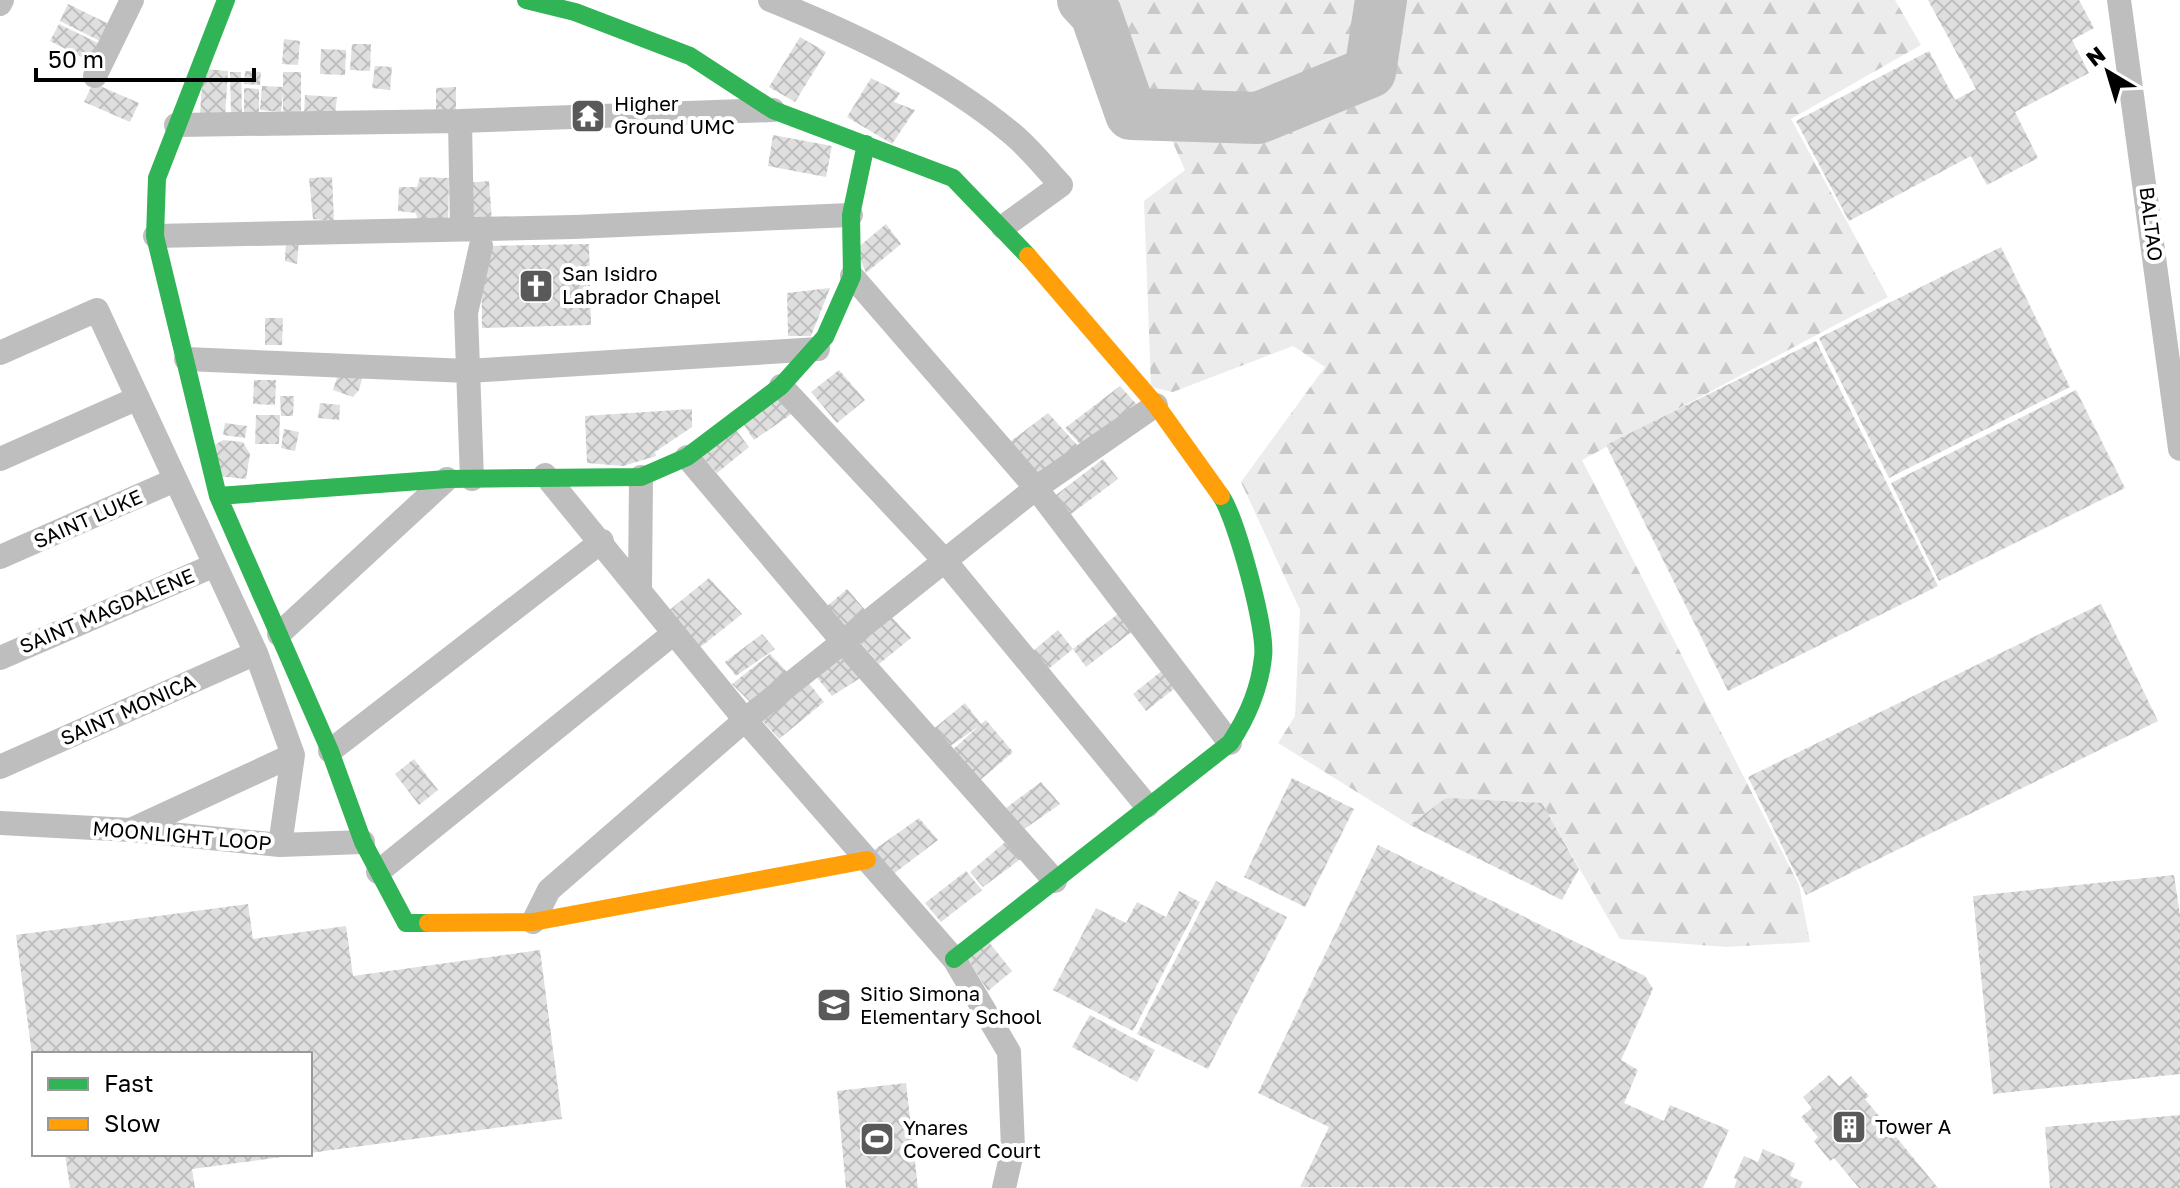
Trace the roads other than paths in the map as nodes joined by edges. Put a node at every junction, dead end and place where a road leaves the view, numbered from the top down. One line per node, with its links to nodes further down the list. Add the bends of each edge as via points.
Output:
1 (132, 0): 6 (street)
2 (226, 0): 9 (street)
3 (526, 0): 7 (street, via 575,12 690,56)
4 (770, 0): 12 (street, via 843,30 934,79 1011,133 1061,185)
5 (2119, 0): 24 (street, BALTAO)
6 (95, 76)
7 (773, 110): 8 (street); 10 (street)
8 (460, 121): 9 (street); 13 (street)
9 (176, 125): 14 (street, via 157,178)
10 (866, 144): 11 (street); 12 (street, via 953,178)
11 (851, 215): 13 (street); 16 (street)
12 (1003, 227): 23 (street)
13 (462, 228): 14 (street)
14 (155, 236): 19 (street)
15 (481, 246): 20 (street, via 466,313)
16 (852, 276): 17 (street); 32 (street)
17 (818, 349): 20 (street); 21 (street)
18 (0, 353): 22 (street, via 97,310)
19 (186, 359): 20 (street); 33 (street)
20 (468, 371): 30 (street)
21 (781, 386): 25 (street); 36 (street)
22 (138, 398): 26 (street); 31 (street)
23 (1156, 405): 32 (street); 45 (street, via 1226,503 1253,590 1264,655 1246,719)
24 (2180, 449)
25 (687, 457): 28 (street); 41 (street)
26 (0, 459)
27 (545, 475): 28 (street); 30 (street); 34 (street)
28 (641, 477): 38 (street)
29 (447, 479): 30 (street); 33 (street); 40 (street)
30 (472, 479)
31 (175, 480): 35 (street, SAINT LUKE); 37 (street)
32 (1036, 488): 36 (street); 45 (street)
33 (218, 496): 40 (street)
34 (602, 541): 38 (street); 46 (street)
35 (0, 557)
36 (945, 561): 41 (street); 49 (street)
37 (215, 565): 42 (street); 43 (street, SAINT MAGDALENE)
38 (640, 587): 39 (street)
39 (674, 633): 44 (street); 55 (street)
40 (279, 634): 46 (street)
41 (844, 643): 44 (street); 56 (street)
42 (256, 653): 47 (street); 48 (street, SAINT MONICA)
43 (0, 658)
44 (745, 720): 54 (street); 57 (street, via 549,890)
45 (1230, 743): 49 (street)
46 (330, 751): 52 (street)
47 (293, 755): 51 (street); 53 (street)
48 (0, 767)
49 (1147, 806): 56 (street)
50 (0, 823): 51 (street, MOONLIGHT LOOP)
51 (131, 830): 53 (street, MOONLIGHT LOOP)
52 (363, 842): 53 (street, MOONLIGHT LOOP); 55 (street)
53 (280, 845)
54 (867, 860): 57 (street); 58 (street)
55 (378, 872): 57 (street, via 402,917 414,926)
56 (1055, 881): 58 (street)
57 (533, 922)
58 (954, 959): 59 (street, via 1009,1052 1013,1148)
59 (1004, 1188)

